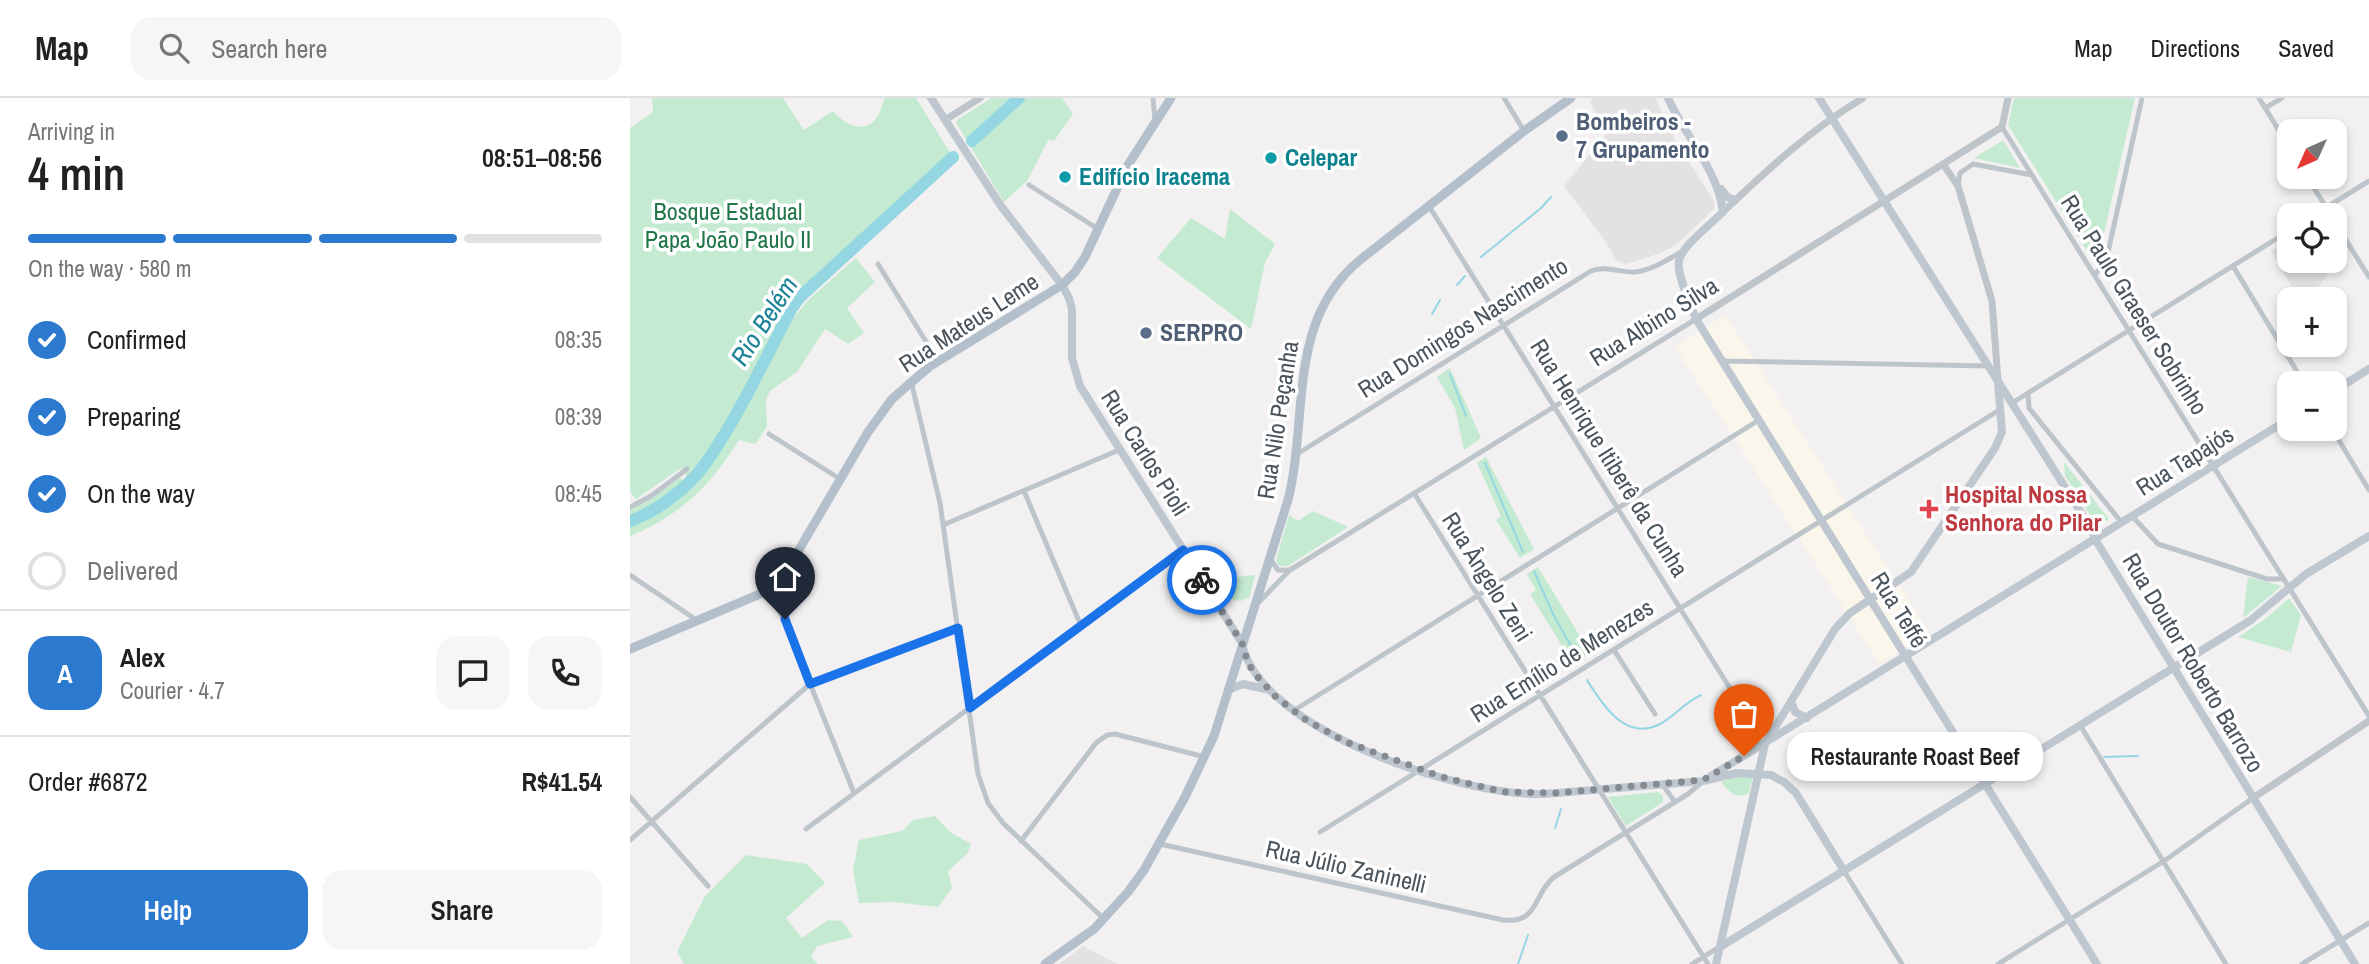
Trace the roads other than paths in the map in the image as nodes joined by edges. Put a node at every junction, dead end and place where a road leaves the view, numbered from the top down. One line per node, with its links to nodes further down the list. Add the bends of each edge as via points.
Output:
1 (931, 98): 16 (main road)
2 (980, 98): 16 (street)
3 (1153, 98): 17 (street)
4 (1171, 98): 17 (main road, Rua Mateus Leme)
5 (1504, 98): 20 (street)
6 (1571, 98): 20 (main road, Rua Nilo Peçanha)
7 (1668, 98): 22 (main road)
8 (1819, 98): 15 (main road, Rua Doutor Roberto Barrozo)
9 (1863, 98): 15 (street, Rua Domingos Nascimento)
10 (2008, 98): 18 (street)
11 (2142, 98): 40 (street, via 2107,257)
12 (2259, 98): 14 (street)
13 (2282, 98): 14 (street)
14 (2265, 108): 19 (street)
15 (1831, 117): 27 (street, Rua Domingos Nascimento); 28 (main road, Rua Doutor Roberto Barrozo)
16 (945, 120): 42 (main road, via 1009,217)
17 (1155, 121): 32 (main road, Rua Mateus Leme)
18 (2002, 127): 21 (street, Rua Albino Silva); 23 (street, Rua Paulo Graeser Sobrinho)
19 (2277, 128)
20 (1524, 131): 30 (main road, Rua Nilo Peçanha)
21 (1943, 164): 26 (street); 28 (street, Rua Albino Silva)
22 (1710, 172): 27 (main road, via 1727,197); 31 (main road)
23 (2032, 175): 26 (street, via 1973,164 1960,173); 40 (street, Rua Paulo Graeser Sobrinho)
24 (2369, 181): 29 (street)
25 (1029, 185): 32 (street)
26 (1958, 186): 46 (street, via 1992,301)
27 (1735, 200): 31 (street, Rua Domingos Nascimento)
28 (1884, 201): 43 (street, Rua Albino Silva); 49 (main road, Rua Doutor Roberto Barrozo)
29 (2334, 203)
30 (1429, 206): 44 (street, Rua Henrique Itiberê da Cunha); 65 (main road, Rua Nilo Peçanha, via 1351,268 1320,309 1309,343)
31 (1723, 212): 35 (main road, Rua Domingos Nascimento)
32 (1098, 229): 42 (main road, Rua Mateus Leme, via 1081,265)
33 (2277, 238): 38 (street)
34 (2347, 242): 41 (street)
35 (1684, 250): 37 (street, Rua Domingos Nascimento); 39 (main road)
36 (878, 264): 47 (street)
37 (1658, 265): 39 (street, Rua Domingos Nascimento); 44 (street, Rua Domingos Nascimento, via 1636,272 1597,269)
38 (2233, 266): 45 (street); 51 (street)
39 (1679, 270): 43 (main road, Rua Teffé)
40 (2094, 275): 45 (street, Rua Paulo Graeser Sobrinho)
41 (2369, 277)
42 (1062, 285): 47 (main road, Rua Mateus Leme); 64 (main road, Rua Carlos Pioli, via 1072,309 1076,377)
43 (1696, 318): 48 (main road, Rua Teffé); 57 (street, Rua Albino Silva)
44 (1504, 325): 57 (street, Rua Henrique Itiberê da Cunha); 65 (street, Rua Domingos Nascimento)
45 (2129, 330): 55 (street); 66 (street, Rua Paulo Graeser Sobrinho)
46 (1997, 358): 49 (street); 52 (street)
47 (938, 361): 53 (main road, Rua Mateus Leme)
48 (1722, 361): 49 (street); 60 (main road, Rua Teffé)
49 (1989, 366): 52 (main road, Rua Doutor Roberto Barrozo)
50 (2369, 369): 54 (main road)
51 (2297, 371)
52 (1997, 380): 56 (main road, Rua Doutor Roberto Barrozo); 58 (main road)
53 (911, 381): 68 (main road, Rua Mateus Leme, via 880,414); 77 (street)
54 (2347, 383)
55 (2028, 393): 56 (street); 76 (street, via 2029,408)
56 (2012, 403): 59 (main road, Rua Doutor Roberto Barrozo)
57 (1554, 406): 71 (street, Rua Albino Silva); 73 (street, Rua Henrique Itiberê da Cunha)
58 (2001, 410): 59 (main road); 75 (street, Rua Emílio de Menezes); 89 (main road, via 1999,442 1921,560 1907,576)
59 (2019, 415): 79 (main road, Rua Doutor Roberto Barrozo)
60 (1759, 420): 73 (street); 75 (main road, Rua Teffé)
61 (2277, 426): 66 (main road, Rua Tapajós)
62 (769, 434): 68 (street)
63 (2339, 441): 69 (street)
64 (1119, 450): 70 (street); 80 (main road, Rua Carlos Pioli)
65 (1297, 454): 81 (main road, Rua Nilo Peçanha)
66 (2213, 466): 74 (main road, Rua Tapajós); 84 (street, Rua Paulo Graeser Sobrinho)
67 (687, 469): 72 (street)
68 (840, 479): 85 (main road, Rua Mateus Leme)
69 (2369, 490)
70 (1024, 491): 77 (street); 94 (street)
71 (1414, 493): 82 (street, Rua Albino Silva); 88 (street, Rua Ângelo Zeni)
72 (630, 508)
73 (1618, 508): 88 (street); 91 (street, Rua Henrique Itiberê da Cunha)
74 (2132, 516): 76 (main road, Rua Tapajós); 84 (street, via 2158,544 2266,579)
75 (1821, 521): 89 (main road, Rua Teffé); 91 (street, Rua Emílio de Menezes)
76 (2122, 523): 79 (main road, Rua Tapajós)
77 (943, 525): 95 (street)
78 (2369, 536): 86 (main road, via 2306,574)
79 (2095, 540): 99 (main road, Rua Tapajós); 100 (main road, Rua Doutor Roberto Barrozo)
80 (1183, 550): 94 (street); 96 (main road, Rua Carlos Pioli)
81 (1270, 558): 82 (street, via 1278,570); 90 (main road, Rua Nilo Peçanha)
82 (1290, 570): 90 (street, Rua Albino Silva)
83 (630, 575): 93 (street)
84 (2284, 579): 86 (street, Rua Paulo Graeser Sobrinho)
85 (777, 582): 87 (main road, Rua Mateus Leme); 92 (street, via 783,593)
86 (2290, 589): 100 (main road, via 2251,620); 109 (street, Rua Paulo Graeser Sobrinho)
87 (766, 590): 92 (street); 93 (main road, Rua Mateus Leme)
88 (1478, 595): 104 (street, Rua Ângelo Zeni); 107 (street)
89 (1870, 599): 99 (main road, Rua Teffé); 105 (main road, via 1835,629)
90 (1255, 606): 96 (main road, Rua Nilo Peçanha)
91 (1680, 609): 98 (street, Rua Emílio de Menezes); 113 (street, Rua Henrique Itiberê da Cunha)
92 (785, 619): 101 (street)
93 (698, 621): 97 (main road, Rua Mateus Leme)
94 (1081, 625): 106 (street)
95 (958, 628): 101 (street); 106 (street)
96 (1242, 643): 102 (main road, Rua Nilo Peçanha); 103 (main road, Rua Carlos Pioli, via 1248,663)
97 (630, 649)
98 (1614, 650): 104 (street, Rua Emílio de Menezes); 108 (street)
99 (1906, 657): 110 (main road, Rua Tapajós); 120 (main road, Rua Teffé)
100 (2173, 668): 112 (main road); 124 (main road, Rua Doutor Roberto Barrozo)
101 (810, 684): 122 (street); 126 (street)
102 (1228, 690): 103 (main road, via 1251,684); 115 (main road, Rua Nilo Peçanha)
103 (1269, 691): 107 (main road, Rua Carlos Pioli)
104 (1541, 695): 116 (street, Rua Emílio de Menezes); 121 (street, Rua Ângelo Zeni)
105 (1791, 701): 110 (main road, via 1795,712); 114 (main road)
106 (970, 708): 122 (street); 131 (street, via 983,792 995,814)
107 (1293, 711): 116 (main road, Rua Carlos Pioli, via 1346,742)
108 (1655, 714)
109 (2369, 716)
110 (1807, 718): 114 (main road, Rua Tapajós)
111 (2369, 721): 124 (street)
112 (2080, 725): 120 (main road); 133 (street)
113 (1756, 730)
114 (1765, 744): 117 (main road); 118 (main road, Rua Tapajós)
115 (1205, 757): 131 (street, via 1107,735 1096,743); 132 (main road, Rua Nilo Peçanha)
116 (1420, 770): 121 (main road, Rua Carlos Pioli, via 1470,786 1519,794); 128 (street, Rua Emílio de Menezes)
117 (1758, 773): 118 (main road, Rua Carlos Pioli); 134 (main road, via 1778,778 1796,793); 139 (main road)
118 (1703, 780): 119 (main road, Rua Carlos Pioli); 125 (street, Rua Tapajós)
119 (1662, 784): 121 (main road, Rua Carlos Pioli); 125 (street)
120 (1985, 784): 134 (main road); 138 (main road, Rua Teffé)
121 (1599, 790): 129 (street, Rua Ângelo Zeni)
122 (854, 793): 127 (street)
123 (630, 797): 126 (street)
124 (2253, 798): 133 (street); 142 (main road, Rua Doutor Roberto Barrozo)
125 (1675, 802): 129 (street, Rua Tapajós)
126 (652, 822): 130 (street); 135 (street)
127 (806, 829)
128 (1320, 832)
129 (1626, 832): 136 (street, Rua Tapajós, via 1554,877); 144 (street, Rua Ângelo Zeni)
130 (630, 840)
131 (1021, 841): 137 (street)
132 (1160, 844): 136 (street, Rua Júlio Zaninelli, via 1503,920); 137 (main road, Rua Nilo Peçanha)
133 (2164, 862): 138 (street); 152 (street)
134 (1844, 871): 141 (main road); 149 (street)
135 (708, 886)
136 (1525, 917)
137 (1104, 919): 145 (main road, Rua Nilo Peçanha)
138 (2070, 920): 150 (street); 151 (main road, Rua Teffé)
139 (1727, 921): 141 (main road); 143 (main road)
140 (2369, 923): 142 (street)
141 (1747, 930): 143 (main road)
142 (2341, 940): 153 (street); 154 (main road, Rua Doutor Roberto Barrozo)
143 (1720, 947): 144 (street); 148 (main road)
144 (1704, 957): 146 (street); 147 (street, Rua Ângelo Zeni)
145 (1045, 964)
146 (1692, 964)
147 (1708, 964)
148 (1716, 964)
149 (1902, 964)
150 (1998, 964)
151 (2097, 964)
152 (2226, 964)
153 (2302, 964)
154 (2355, 964)

